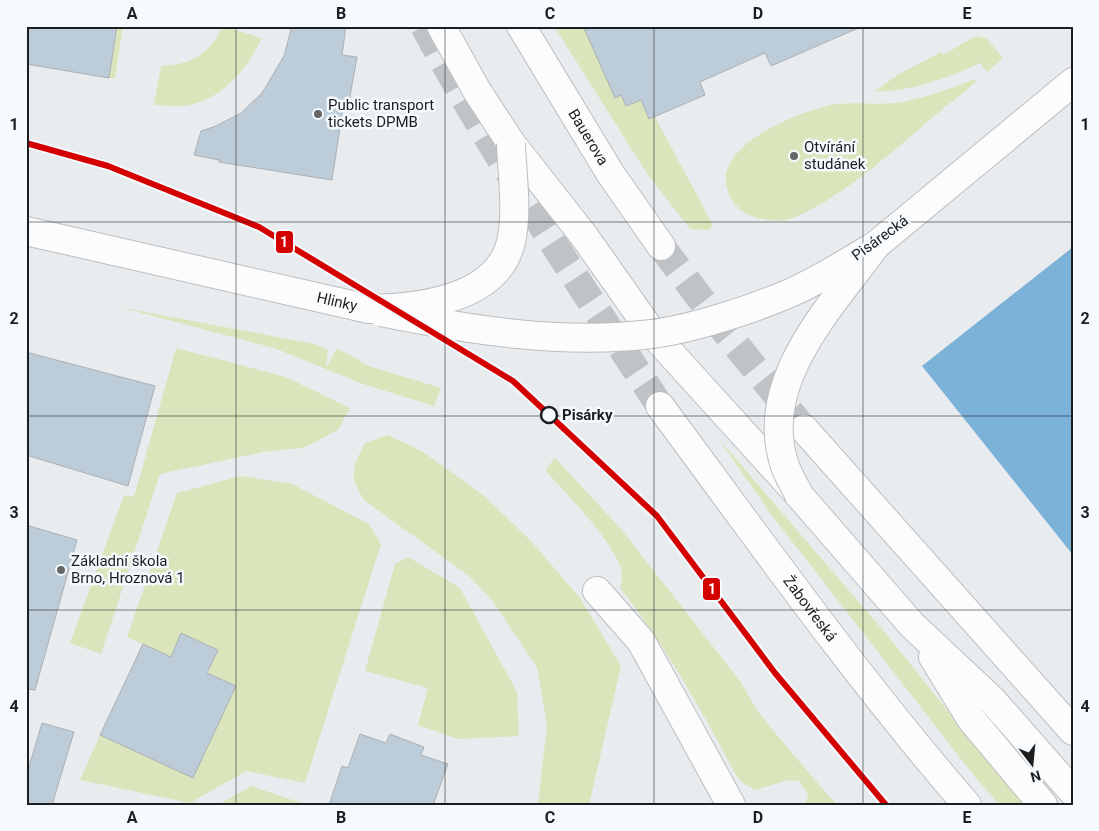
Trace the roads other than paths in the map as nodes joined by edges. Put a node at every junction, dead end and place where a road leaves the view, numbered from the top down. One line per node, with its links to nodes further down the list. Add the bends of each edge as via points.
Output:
1 (441, 26): 4 (main road)
2 (521, 26): 7 (main road, Bauerova, via 610,172)
3 (1073, 82): 6 (main road, Pisárecká)
4 (511, 143): 8 (main road, bridge, via 514,217 508,250 498,269 486,280 448,300 405,309); 9 (main road, via 584,236)
5 (26, 231): 8 (main road, Hlinky)
6 (876, 245): 9 (main road, Pisárecká, bridge, via 814,282 764,304); 12 (main road, bridge, via 812,331 788,381 780,418 780,438 784,463)
7 (661, 246)
8 (370, 309): 9 (main road, Hlinky, bridge, via 453,326 533,336 571,338)
9 (653, 334): 12 (main road, bridge)
10 (660, 406): 18 (main road, Žabovřeská, via 816,619)
11 (804, 429): 15 (main road)
12 (799, 494): 14 (main road)
13 (597, 591): 17 (main road, via 641,641)
14 (912, 624): 16 (main road, via 992,700); 19 (main road, via 972,719)
15 (1073, 731)
16 (1073, 792)
17 (732, 805)
18 (967, 805)
19 (1042, 805)

